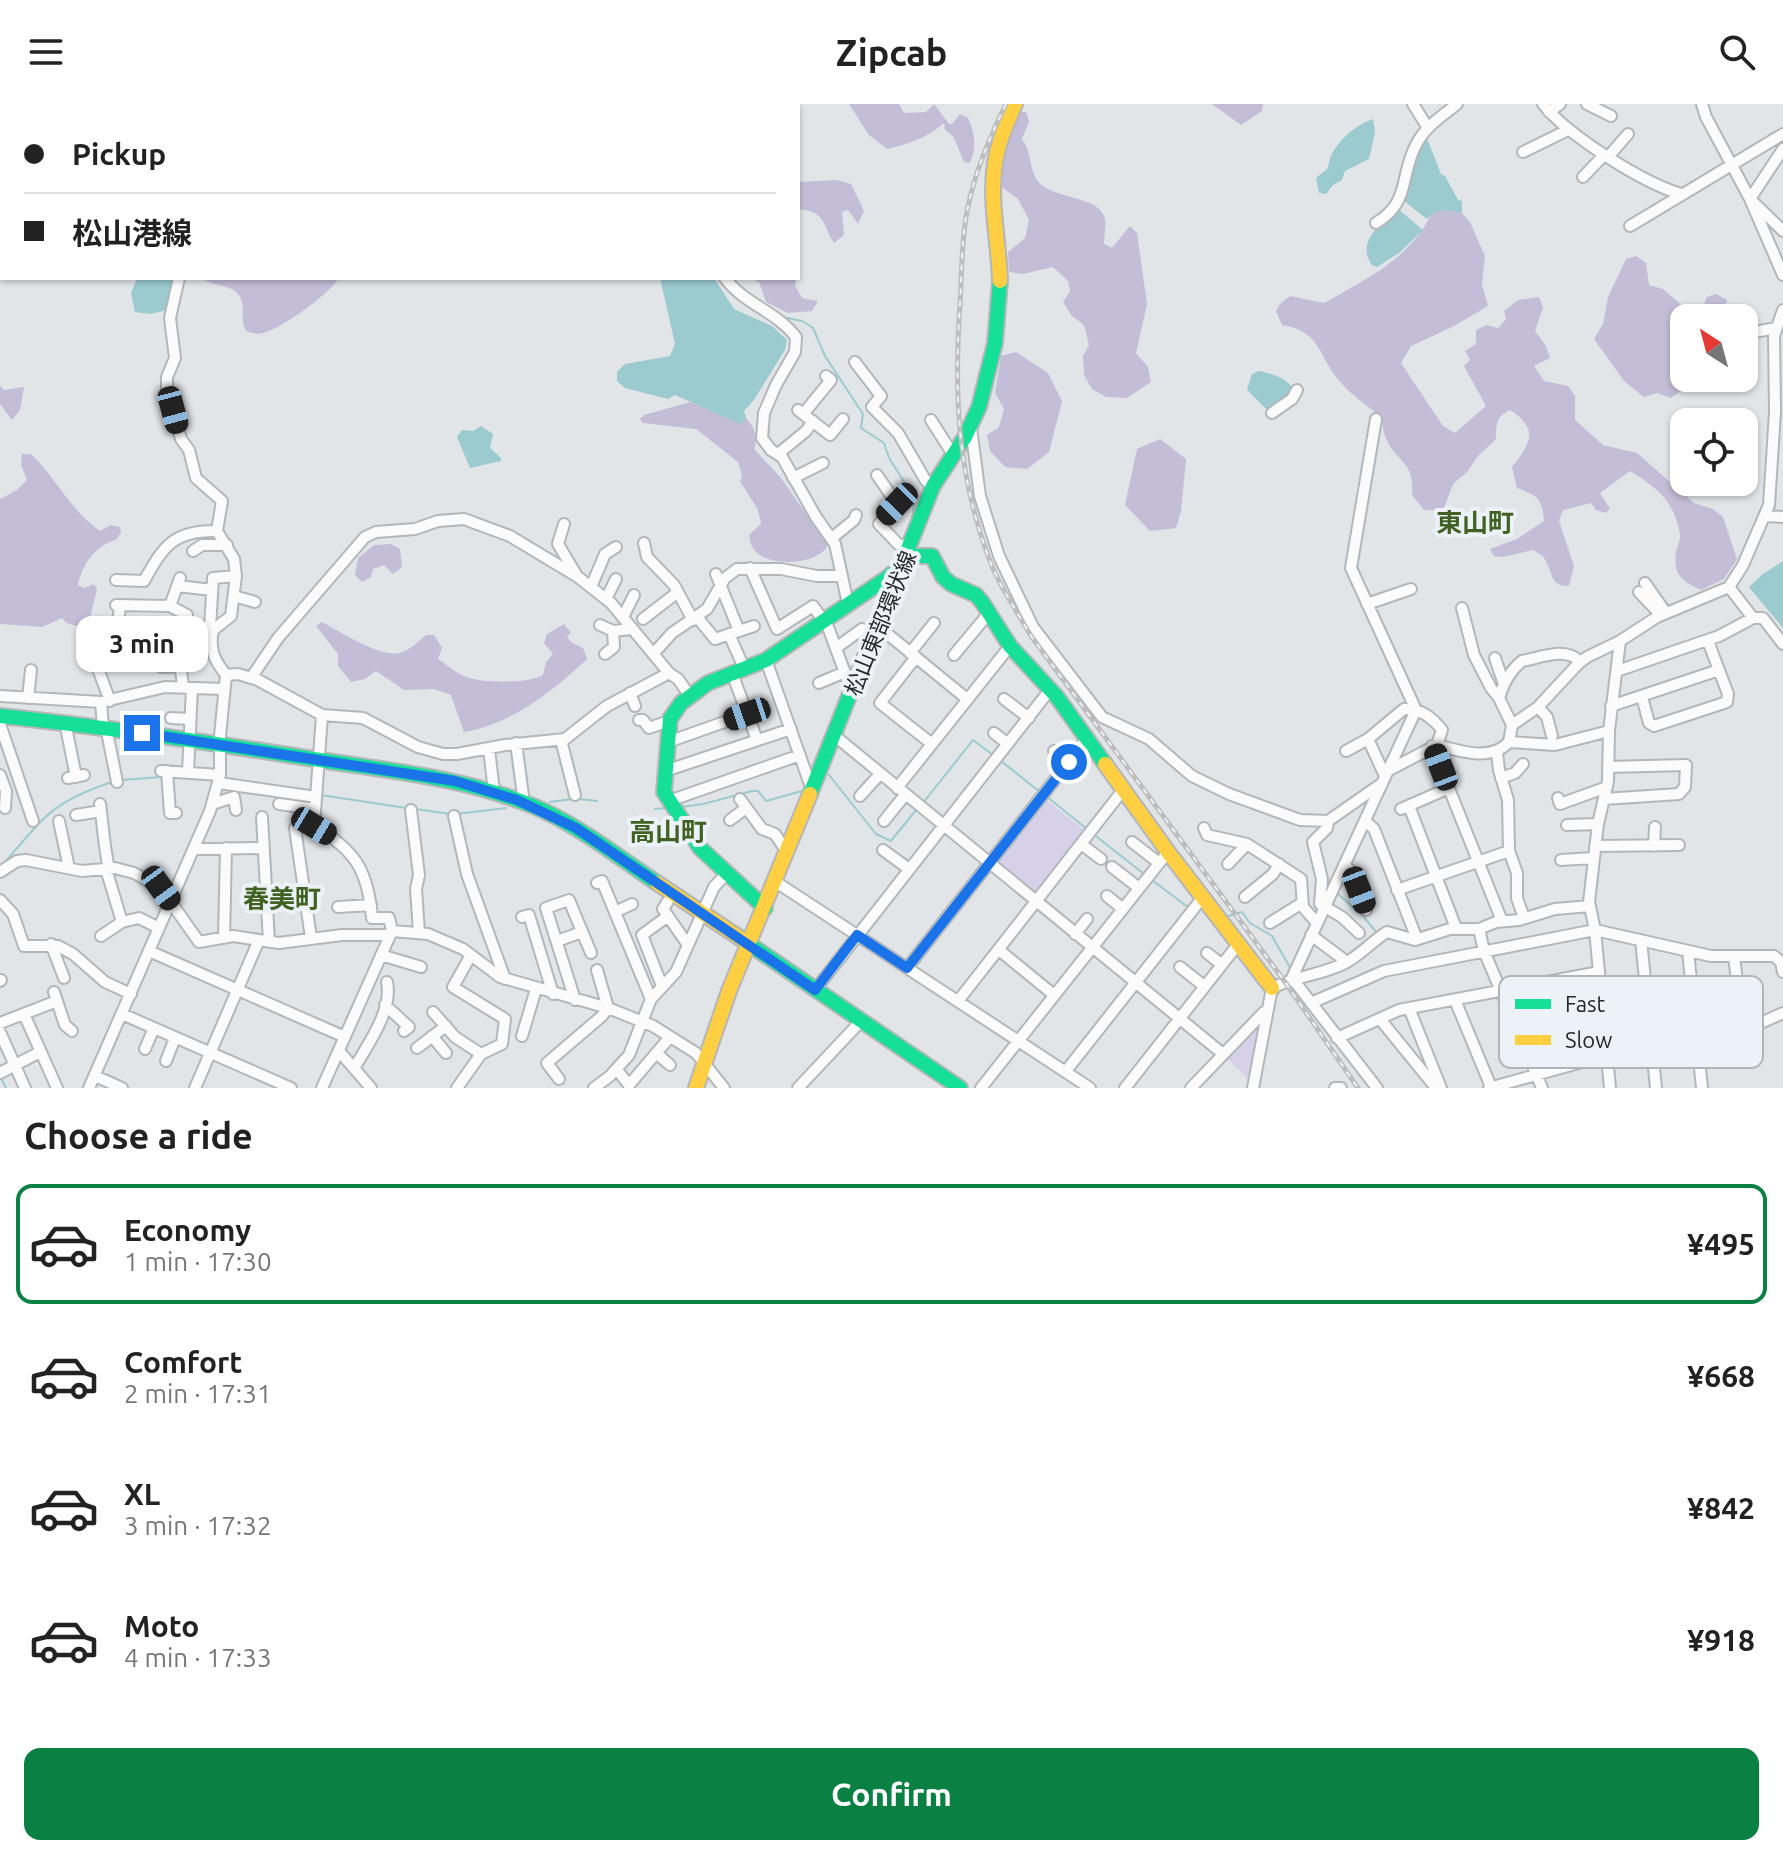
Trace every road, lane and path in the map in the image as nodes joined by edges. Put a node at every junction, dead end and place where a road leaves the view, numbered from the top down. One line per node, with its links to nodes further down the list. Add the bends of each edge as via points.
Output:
1 (1015, 104): 37 (main road, 松山東部環状線, via 998,143 992,184 1000,285 997,332)
2 (1413, 104): 9 (street)
3 (1457, 104): 9 (street)
4 (1560, 104): 7 (street)
5 (1587, 104): 8 (street)
6 (1702, 104): 16 (street)
7 (1546, 108): 10 (street)
8 (1611, 116)
9 (1428, 128): 20 (street, via 1411,156 1398,204)
10 (1568, 130): 14 (street, via 1538,138); 15 (street)
11 (1628, 134): 15 (street)
12 (1783, 134): 16 (street)
13 (1783, 149): 19 (street)
14 (1523, 152)
15 (1606, 156): 17 (street); 18 (street)
16 (1731, 165): 18 (street); 19 (street)
17 (1583, 177)
18 (1681, 194): 21 (street)
19 (1750, 199): 22 (street); 23 (street)
20 (1376, 223)
21 (1630, 226)
22 (1783, 231)
23 (1782, 271)
24 (179, 280): 48 (street, via 170,318 175,358 167,388 196,478 222,501)
25 (727, 280): 39 (street, via 796,337 795,352 764,413 762,438)
26 (1783, 310): 27 (street)
27 (1776, 328): 28 (street); 45 (street)
28 (1758, 331)
29 (855, 362): 43 (street, via 881,396 872,407 898,433)
30 (826, 376): 36 (street, via 831,380 801,411)
31 (1297, 390): 32 (street)
32 (1272, 413)
33 (843, 419): 36 (street, via 830,435)
34 (1376, 419): 75 (street, via 1351,568)
35 (931, 420): 38 (street)
36 (813, 421): 39 (street)
37 (971, 426): 38 (main road, 松山東部環状線); 208 (street, via 980,496 999,556 1033,627 1093,708 1110,723 1149,739 1192,776 1300,820)
38 (952, 453): 43 (main road, 松山東部環状線)
39 (778, 454): 41 (street)
40 (823, 463): 41 (street)
41 (793, 478): 49 (street)
42 (877, 481): 53 (street, via 897,504 879,524 898,544)
43 (933, 486): 53 (main road, 松山東部環状線)
44 (856, 515): 49 (street)
45 (1766, 516): 46 (street); 65 (street)
46 (1783, 517)
47 (564, 524): 60 (street, via 558,544)
48 (217, 531): 51 (street); 62 (street, via 196,532 165,545 144,581)
49 (832, 538): 59 (street)
50 (644, 543): 69 (street, via 647,557)
51 (227, 545): 54 (street, via 202,545); 58 (street)
52 (616, 547): 64 (street, via 605,554)
53 (910, 547): 55 (main road, 松山東部環状線)
54 (193, 551)
55 (903, 565): 74 (main road); 79 (main road, via 919,554 932,556 943,577 976,595); 90 (main road, 松山東部環状線)
56 (750, 568): 59 (street); 63 (street, via 731,572); 84 (street, via 777,629 813,606)
57 (716, 574): 63 (street)
58 (236, 576): 68 (street, via 213,578); 71 (street)
59 (842, 576): 74 (street)
60 (578, 577): 64 (street); 116 (street, via 510,536 464,519 376,532 359,542)
61 (616, 579): 72 (street)
62 (116, 580)
63 (721, 586): 82 (street); 95 (street)
64 (591, 587): 72 (street)
65 (1729, 587): 80 (street); 83 (street)
66 (1642, 588): 80 (street)
67 (1411, 589): 75 (street)
68 (212, 590): 76 (street, via 179,582); 91 (street)
69 (678, 592): 78 (street); 82 (street)
70 (634, 595): 81 (street)
71 (234, 596): 73 (street); 91 (street, via 231,616)
72 (606, 599): 81 (street)
73 (255, 602)
74 (848, 604): 84 (main road)
75 (1367, 604): 135 (street)
76 (170, 606): 86 (street, via 118,605); 89 (street, via 187,615)
77 (1462, 608): 128 (street, via 1474,655)
78 (647, 613)
79 (989, 613): 99 (main road); 104 (street)
80 (1664, 614): 96 (street)
81 (623, 617): 92 (street)
82 (695, 618): 95 (street, via 715,639); 101 (street)
83 (1753, 618): 97 (street); 98 (street, via 1763,618)
84 (825, 621): 100 (street); 106 (main road)
85 (934, 623): 103 (street)
86 (118, 625)
87 (600, 625): 94 (street)
88 (754, 626): 95 (street)
89 (187, 627): 91 (street); 131 (street, via 173,627 100,662)
90 (879, 627): 103 (street); 122 (main road, 松山東部環状線)
91 (212, 628): 115 (street, via 212,656)
92 (631, 629): 94 (street); 101 (street)
93 (862, 629): 100 (street)
94 (613, 631): 102 (street, via 614,647)
95 (734, 633): 110 (street)
96 (1620, 641): 107 (street); 112 (street)
97 (1708, 641): 111 (street); 112 (street)
98 (1783, 644)
99 (1010, 646): 121 (main road); 129 (street)
100 (836, 648): 113 (street)
101 (654, 653): 114 (street)
102 (605, 654)
103 (913, 655): 129 (street); 162 (street, via 880,703)
104 (954, 655)
105 (1495, 658): 118 (street)
106 (766, 660): 110 (main road); 147 (street)
107 (1580, 662): 118 (street, via 1564,653 1522,661); 134 (street)
108 (161, 667): 119 (street, via 180,664)
109 (31, 670): 127 (street)
110 (738, 670): 125 (main road); 136 (street)
111 (1719, 670): 126 (street); 126 (street, via 1729,699 1723,703 1654,726)
112 (1617, 671): 133 (street)
113 (845, 672): 117 (street); 122 (street)
114 (669, 673): 123 (street); 125 (street)
115 (226, 675): 116 (street); 120 (street)
116 (251, 678): 137 (street)
117 (819, 683)
118 (1504, 684): 128 (street)
119 (188, 687): 120 (street); 131 (street, via 151,689); 141 (street)
120 (224, 689): 161 (street)
121 (1049, 691): 140 (street); 157 (main road)
122 (852, 692): 151 (main road, 松山東部環状線)
123 (630, 693): 132 (street); 155 (street)
124 (0, 696): 127 (street)
125 (690, 696): 143 (main road)
126 (1642, 697): 133 (street)
127 (28, 698): 131 (street)
128 (1499, 698): 146 (street)
129 (967, 699): 162 (street)
130 (1004, 699): 140 (street)
131 (106, 702): 150 (street)
132 (635, 706)
133 (1611, 706): 148 (street)
134 (1538, 707): 146 (street); 152 (street)
135 (1416, 710): 154 (street, via 1397,712); 164 (street, via 1442,730); 179 (street)
136 (747, 714): 156 (street); 158 (street)
137 (322, 715): 165 (street, via 363,718 443,754); 170 (street)
138 (0, 716): 144 (main road)
139 (171, 718): 141 (street)
140 (1029, 718): 163 (street)
141 (189, 719): 153 (street)
142 (639, 720): 143 (street, via 649,728)
143 (669, 721): 158 (main road)
144 (65, 722): 150 (main road); 178 (street)
145 (0, 724): 206 (street)
146 (1512, 725): 159 (street)
147 (791, 729): 156 (street); 169 (street)
148 (1609, 731): 159 (street, via 1555,745); 173 (street)
149 (994, 733): 163 (street)
150 (104, 735): 153 (main road); 182 (street)
151 (835, 736): 176 (street); 187 (main road, 松山東部環状線)
152 (1552, 736)
153 (187, 739): 161 (main road); 175 (street)
154 (1368, 739): 167 (street); 179 (street)
155 (561, 740): 160 (street); 189 (street)
156 (757, 740): 174 (street)
157 (1086, 740): 171 (street); 185 (main road)
158 (668, 742): 174 (main road)
159 (1509, 742): 168 (street)
160 (516, 743): 165 (street); 195 (street)
161 (220, 744): 170 (main road); 181 (street)
162 (932, 744): 188 (street)
163 (1008, 744): 212 (street)
164 (1434, 746): 168 (street, via 1453,752); 179 (street); 184 (street)
165 (489, 749): 186 (street)
166 (1054, 751): 171 (street)
167 (1346, 751)
168 (1497, 752): 180 (street)
169 (800, 755): 187 (street); 194 (street)
170 (318, 759): 186 (main road); 191 (street)
171 (1069, 762): 235 (street)
172 (1523, 764): 180 (street)
173 (1608, 767): 183 (street); 193 (street, via 1686,765 1685,787 1679,794)
174 (665, 771): 194 (main road)
175 (188, 772): 181 (street); 202 (street, via 164,771 170,813)
176 (880, 774): 188 (street); 190 (street)
177 (0, 775): 198 (street)
178 (76, 777)
179 (1386, 777): 208 (street); 209 (street)
180 (1501, 778): 228 (street, via 1508,800)
181 (220, 779): 191 (street); 196 (street)
182 (117, 782)
183 (1607, 787): 192 (street, via 1560,804); 193 (street)
184 (1449, 788): 234 (street); 245 (street, via 1405,808)
185 (1123, 790): 219 (street); 230 (main road)
186 (494, 791): 195 (main road)
187 (812, 791): 229 (main road, 松山東部環状線)
188 (901, 791): 207 (street); 212 (street)
189 (575, 795)
190 (860, 796)
191 (316, 797): 199 (street)
192 (1558, 798)
193 (1604, 799): 211 (street)
194 (669, 801): 244 (main road, via 700,848)
195 (524, 803): 267 (main road, via 576,828)
196 (212, 804): 200 (street, via 234,797); 226 (street)
197 (279, 804): 199 (street)
198 (5, 808)
199 (315, 809): 259 (street, via 314,826 337,839 361,867)
200 (236, 810)
201 (411, 810): 281 (street)
202 (176, 813)
203 (454, 816): 325 (street, via 467,874)
204 (262, 817): 225 (street)
205 (730, 820): 210 (street, via 743,803)
206 (33, 821)
207 (884, 821)
208 (1328, 821): 262 (street, via 1313,842 1322,879 1318,899)
209 (1365, 821): 238 (street); 249 (street, via 1373,826)
210 (758, 823): 217 (street); 229 (street)
211 (1598, 824): 213 (street); 222 (street)
212 (944, 825): 235 (street); 242 (street)
213 (1567, 825)
214 (1655, 827): 223 (street)
215 (295, 828): 290 (street)
216 (1204, 828): 220 (street, via 1207,835)
217 (747, 831)
218 (1132, 842): 230 (street)
219 (1081, 844): 232 (street); 256 (street)
220 (1247, 844): 236 (street); 237 (street)
221 (1679, 845): 223 (street)
222 (1595, 846): 223 (street); 231 (street)
223 (1654, 846)
224 (226, 848): 225 (street); 226 (street); 289 (street)
225 (264, 848): 294 (street)
226 (194, 849): 254 (street)
227 (883, 850): 242 (street)
228 (1509, 851): 234 (street); 270 (street)
229 (788, 852): 246 (main road, 松山東部環状線)
230 (1163, 857): 248 (street); 251 (main road)
231 (1593, 858): 233 (street); 260 (street)
232 (1101, 859)
233 (1561, 860)
234 (1478, 861): 245 (street); 272 (street)
235 (990, 863): 256 (street); 314 (street)
236 (1228, 864)
237 (1279, 864): 252 (street); 257 (street, via 1301,879)
238 (1344, 865): 262 (street); 265 (street)
239 (1112, 867): 248 (street)
240 (69, 868): 241 (street); 241 (street, via 65,821 100,807); 243 (street, via 26,860)
241 (108, 869): 254 (street, via 156,884); 273 (street)
242 (909, 869): 286 (street)
243 (0, 872)
244 (726, 874): 263 (main road); 267 (street)
245 (1436, 876): 249 (street); 277 (street)
246 (776, 882): 263 (main road, 松山東部環状線); 286 (street)
247 (597, 883): 266 (street, via 602,881)
248 (1139, 888): 264 (street)
249 (1397, 890): 292 (street)
250 (1107, 896): 264 (street)
251 (1203, 897): 280 (street); 296 (main road)
252 (1245, 897)
253 (0, 900): 297 (street, via 13,914 24,946)
254 (171, 901): 276 (street); 289 (street, via 199,942)
255 (668, 901): 268 (street, via 663,909)
256 (1037, 901): 285 (street); 301 (street)
257 (1302, 903): 274 (street); 275 (street)
258 (632, 904): 266 (street)
259 (371, 905): 261 (street); 283 (street, via 372,918 389,918)
260 (1590, 906): 270 (street); 279 (street)
261 (338, 907)
262 (1325, 907): 275 (street); 284 (street)
263 (765, 908): 298 (main road, 松山東部環状線)
264 (1123, 909): 300 (street)
265 (1366, 910)
266 (615, 912): 339 (street)
267 (702, 913): 298 (main road); 299 (street)
268 (668, 916): 299 (street); 328 (street, via 642,935)
269 (522, 917): 337 (street, via 529,915)
270 (1524, 918): 272 (street)
271 (1087, 919): 285 (street)
272 (1502, 921): 278 (street)
273 (122, 922): 276 (street, via 139,918); 288 (street)
274 (1270, 923)
275 (1317, 923): 287 (street)
276 (159, 928): 302 (street)
277 (1456, 928): 278 (street); 292 (street)
278 (1479, 929): 303 (street)
279 (1595, 930): 293 (street); 303 (street); 316 (street)
280 (1176, 931): 291 (street); 327 (street)
281 (419, 932): 283 (street); 308 (street)
282 (582, 932): 295 (street); 295 (street, via 569,900 546,908); 305 (street)
283 (391, 933): 290 (street); 307 (street)
284 (1359, 933)
285 (1075, 934): 300 (street)
286 (857, 935): 314 (street); 334 (street)
287 (1311, 935): 310 (street); 324 (street)
288 (101, 936)
289 (224, 938): 294 (street)
290 (311, 938): 294 (street)
291 (1186, 939)
292 (1417, 939): 310 (street, via 1387,932)
293 (1641, 940): 304 (street); 320 (street)
294 (264, 941): 333 (street)
295 (557, 941): 340 (street)
296 (1239, 943): 311 (street); 331 (main road)
297 (51, 944): 323 (street); 336 (street)
298 (749, 944): 334 (main road); 380 (main road, 松山東部環状線)
299 (688, 945): 328 (street, via 676,972)
300 (1092, 948): 327 (street); 338 (street)
301 (999, 950): 338 (street); 342 (street)
302 (149, 951): 333 (street); 336 (street)
303 (1484, 951): 330 (street); 343 (street, via 1384,971)
304 (1688, 951): 309 (street); 321 (street)
305 (591, 953)
306 (1207, 953): 311 (street)
307 (381, 955): 312 (street); 365 (street)
308 (471, 955): 325 (street); 377 (street, via 453,987 505,1019 502,1044)
309 (1734, 956): 317 (street, via 1774,956); 322 (street)
310 (1347, 962): 324 (street)
311 (1221, 964): 329 (street)
312 (421, 967)
313 (1180, 967): 329 (street)
314 (907, 968): 342 (street)
315 (597, 970): 345 (street)
316 (1599, 972): 318 (street); 319 (street)
317 (1783, 972)
318 (1578, 976)
319 (1599, 976)
320 (1645, 976)
321 (1690, 976)
322 (1736, 976)
323 (64, 978)
324 (1292, 978): 331 (street); 343 (street)
325 (505, 979): 332 (street)
326 (387, 982): 344 (street)
327 (1135, 983): 352 (street); 390 (street)
328 (662, 986): 339 (street)
329 (1204, 986): 352 (street)
330 (1499, 986)
331 (1272, 988): 347 (street)
332 (536, 989): 337 (street); 364 (street)
333 (237, 990): 365 (street); 374 (street)
334 (815, 990): 354 (main road)
335 (1499, 991): 341 (street)
336 (131, 994): 351 (street)
337 (553, 994): 340 (street)
338 (1054, 995): 369 (street)
339 (651, 999): 355 (street)
340 (575, 1000): 345 (street)
341 (1455, 1000): 346 (street); 420 (street)
342 (958, 1001): 369 (street)
343 (1311, 1003): 368 (street)
344 (385, 1005): 361 (street, via 409,1027); 383 (street)
345 (608, 1008): 355 (street); 395 (street, via 547,1063)
346 (1409, 1008): 353 (street); 419 (street)
347 (1265, 1010): 378 (street); 415 (street)
348 (433, 1012): 358 (street)
349 (1783, 1013): 356 (street)
350 (24, 1014): 357 (street); 360 (street, via 56,997); 373 (street)
351 (122, 1014): 359 (street); 393 (street)
352 (1179, 1019): 378 (street); 413 (street)
353 (1380, 1019): 368 (street); 419 (street)
354 (861, 1021): 396 (street); 410 (main road)
355 (642, 1022): 366 (street); 389 (street)
356 (1763, 1022)
357 (0, 1023)
358 (446, 1026): 363 (street); 377 (street)
359 (154, 1028): 367 (street); 371 (street)
360 (72, 1031)
361 (404, 1031)
362 (0, 1032): 381 (street)
363 (432, 1036): 370 (street); 375 (street)
364 (522, 1036)
365 (345, 1037): 372 (street)
366 (670, 1037): 376 (street); 380 (street)
367 (175, 1038): 374 (street); 379 (street)
368 (1337, 1038): 418 (street)
369 (1018, 1040): 390 (street); 411 (street)
370 (417, 1048)
371 (145, 1049)
372 (339, 1051): 383 (street); 403 (street)
373 (40, 1052): 381 (street); 398 (street)
374 (210, 1053): 401 (street); 402 (street)
375 (446, 1053)
376 (656, 1053): 382 (street); 389 (street, via 629,1085)
377 (481, 1054): 394 (street)
378 (1223, 1054): 414 (street)
379 (166, 1061)
380 (706, 1063): 408 (main road, 松山東部環状線); 409 (street)
381 (14, 1065): 391 (street); 397 (street)
382 (670, 1065)
383 (355, 1067): 404 (street)
384 (1534, 1068): 392 (street)
385 (1562, 1068): 392 (street)
386 (1608, 1068): 422 (street)
387 (1654, 1068): 423 (street)
388 (1700, 1068): 424 (street)
389 (617, 1070): 407 (street)
390 (1066, 1071): 412 (street)
391 (0, 1073)
392 (1537, 1075): 420 (street); 421 (street)
393 (95, 1076): 399 (street); 400 (street)
394 (464, 1078): 405 (street); 406 (street)
395 (559, 1079)
396 (805, 1086)
397 (25, 1088)
398 (57, 1088)
399 (89, 1088)
400 (122, 1088)
401 (195, 1088)
402 (291, 1088)
403 (322, 1088)
404 (371, 1088)
405 (457, 1088)
406 (472, 1088)
407 (594, 1088)
408 (696, 1088)
409 (724, 1088)
410 (960, 1088)
411 (981, 1088)
412 (1090, 1088)
413 (1125, 1088)
414 (1191, 1088)
415 (1253, 1088)
416 (1335, 1088): 417 (street)
417 (1341, 1088)
418 (1377, 1088)
419 (1439, 1088)
420 (1490, 1088)
421 (1542, 1088)
422 (1610, 1088)
423 (1656, 1088)
424 (1702, 1088)

